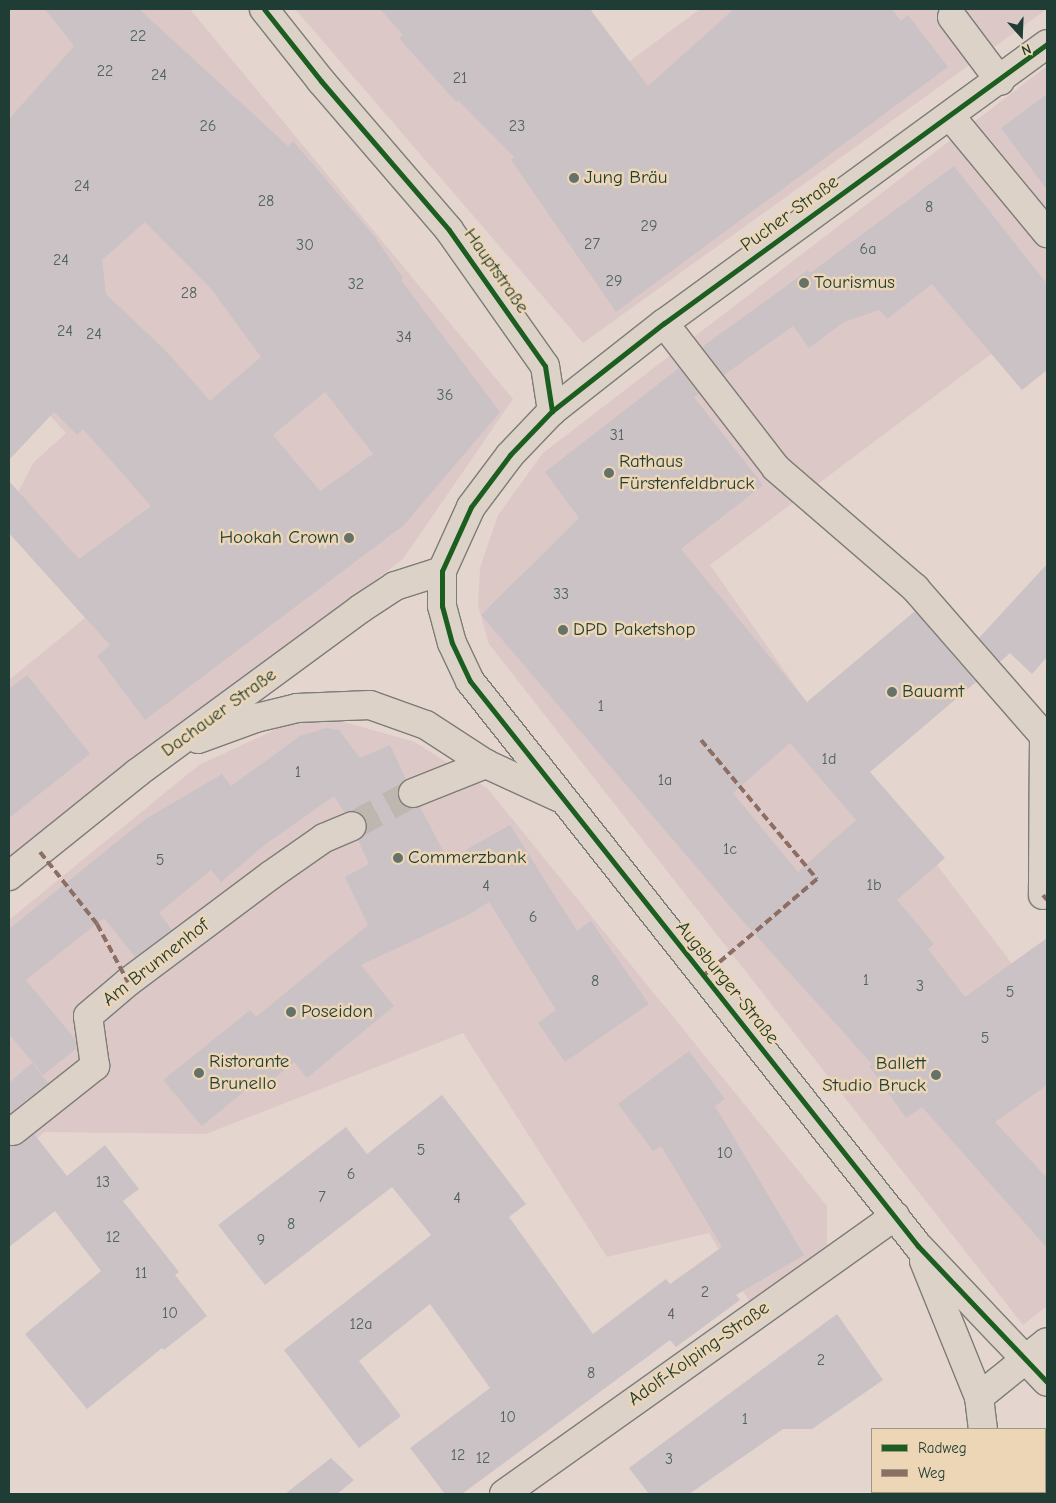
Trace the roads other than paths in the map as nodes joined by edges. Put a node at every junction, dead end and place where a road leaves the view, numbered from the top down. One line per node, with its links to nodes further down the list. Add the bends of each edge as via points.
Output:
1 (264, 9): 8 (street, Hauptstraße, via 321,81 449,230 545,366)
2 (952, 17): 4 (street)
3 (1047, 44): 4 (street, Pucher Straße)
4 (1000, 81): 5 (street, Pucher Straße)
5 (951, 117): 6 (street); 7 (street, Pucher Straße)
6 (1047, 233)
7 (664, 323): 8 (street, Pucher Straße); 16 (street, via 776,468 915,588 1044,736)
8 (552, 411): 9 (street, via 510,455 471,507)
9 (442, 572): 10 (street, Dachauer Straße, via 394,586); 13 (street, Augsburger Straße, via 442,606 452,644 470,681)
10 (171, 749): 11 (street, Augsburger Straße, via 256,718 297,708 370,706 442,733); 15 (street, Dachauer Straße)
11 (486, 764): 12 (street); 13 (street, Augsburger Straße)
12 (413, 793)
13 (565, 800): 18 (street, Augsburger Straße)
14 (352, 826): 17 (street, Am Brunnenhof, via 324,838 271,875 128,982 88,1016 95,1066)
15 (9, 876)
16 (1043, 895)
17 (14, 1132)
18 (895, 1216): 19 (street, Augsburger Straße); 25 (street, Adolf-Kolping-Straße)
19 (918, 1246): 21 (street, Augsburger Straße); 23 (street)
20 (1047, 1342): 21 (street)
21 (1024, 1361): 22 (street, Augsburger Straße); 23 (street)
22 (1047, 1382)
23 (979, 1397): 24 (street)
24 (983, 1428)
25 (504, 1494)

